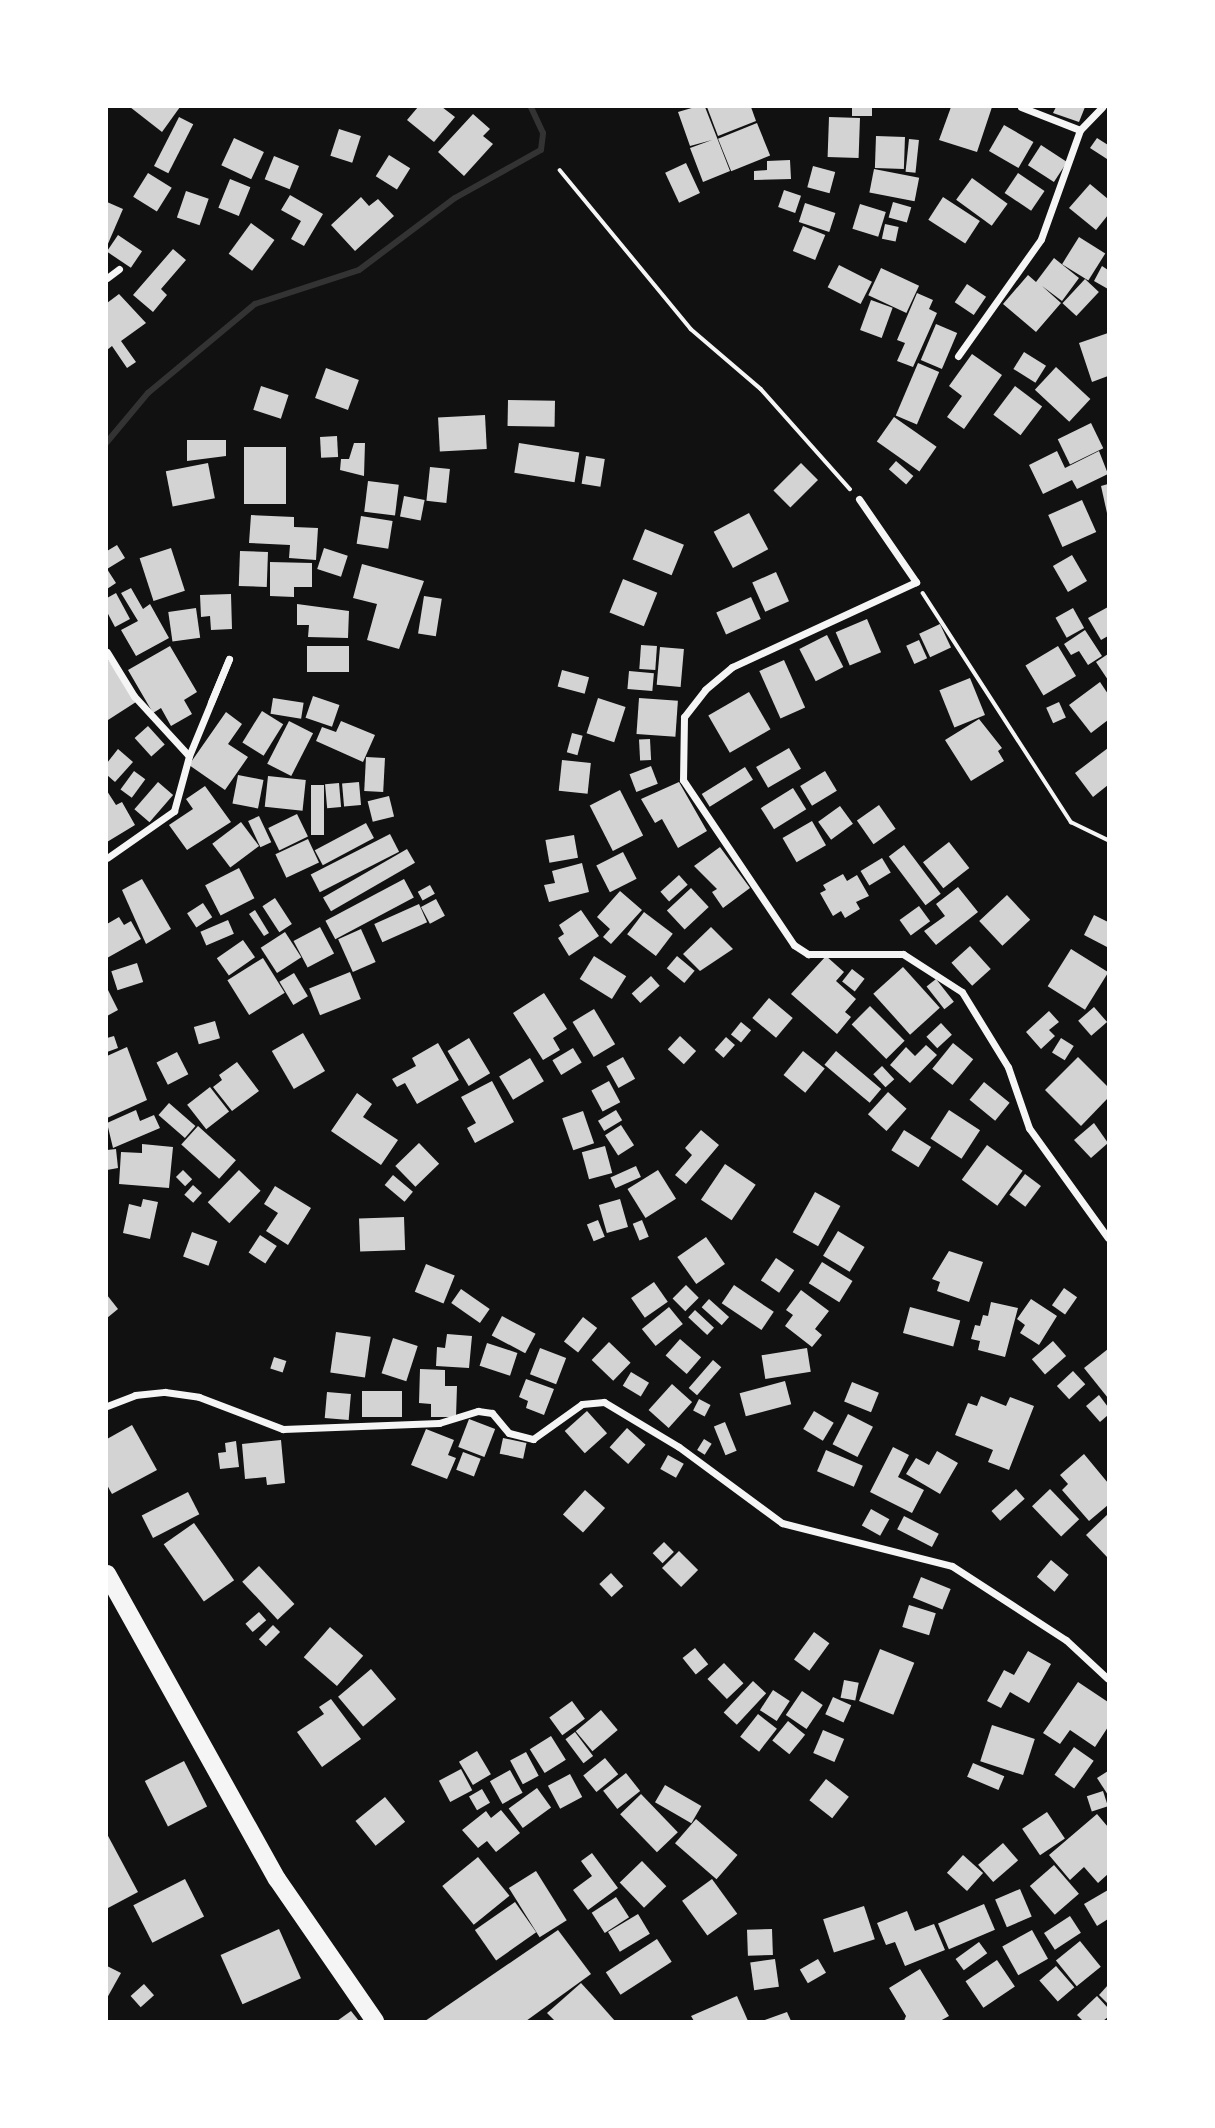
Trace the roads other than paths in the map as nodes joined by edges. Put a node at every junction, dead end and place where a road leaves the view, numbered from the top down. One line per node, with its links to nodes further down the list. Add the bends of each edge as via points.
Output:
1 (1021, 107): 3 (street)
2 (1102, 107): 3 (street)
3 (1080, 130): 6 (street, via 1041,239)
4 (120, 269): 5 (street)
5 (107, 278)
6 (958, 356)
7 (859, 499): 12 (street, via 916,582 732,667 705,690 684,718 683,780 794,945 808,954 903,954 962,992 1008,1068 1029,1128)
8 (107, 652): 10 (street, via 134,696)
9 (211, 702): 10 (street, via 229,659)
10 (189, 756): 11 (street, via 174,811)
11 (107, 858)
12 (1108, 1238)
13 (107, 1406): 15 (street, via 135,1395 165,1392 198,1397 283,1430 439,1423 478,1411 492,1413 509,1433 533,1439 582,1404 604,1402 679,1447 782,1523 951,1566 1066,1640)
14 (107, 1574): 16 (main road, via 277,1878)
15 (1108, 1679)
16 (374, 2021)

